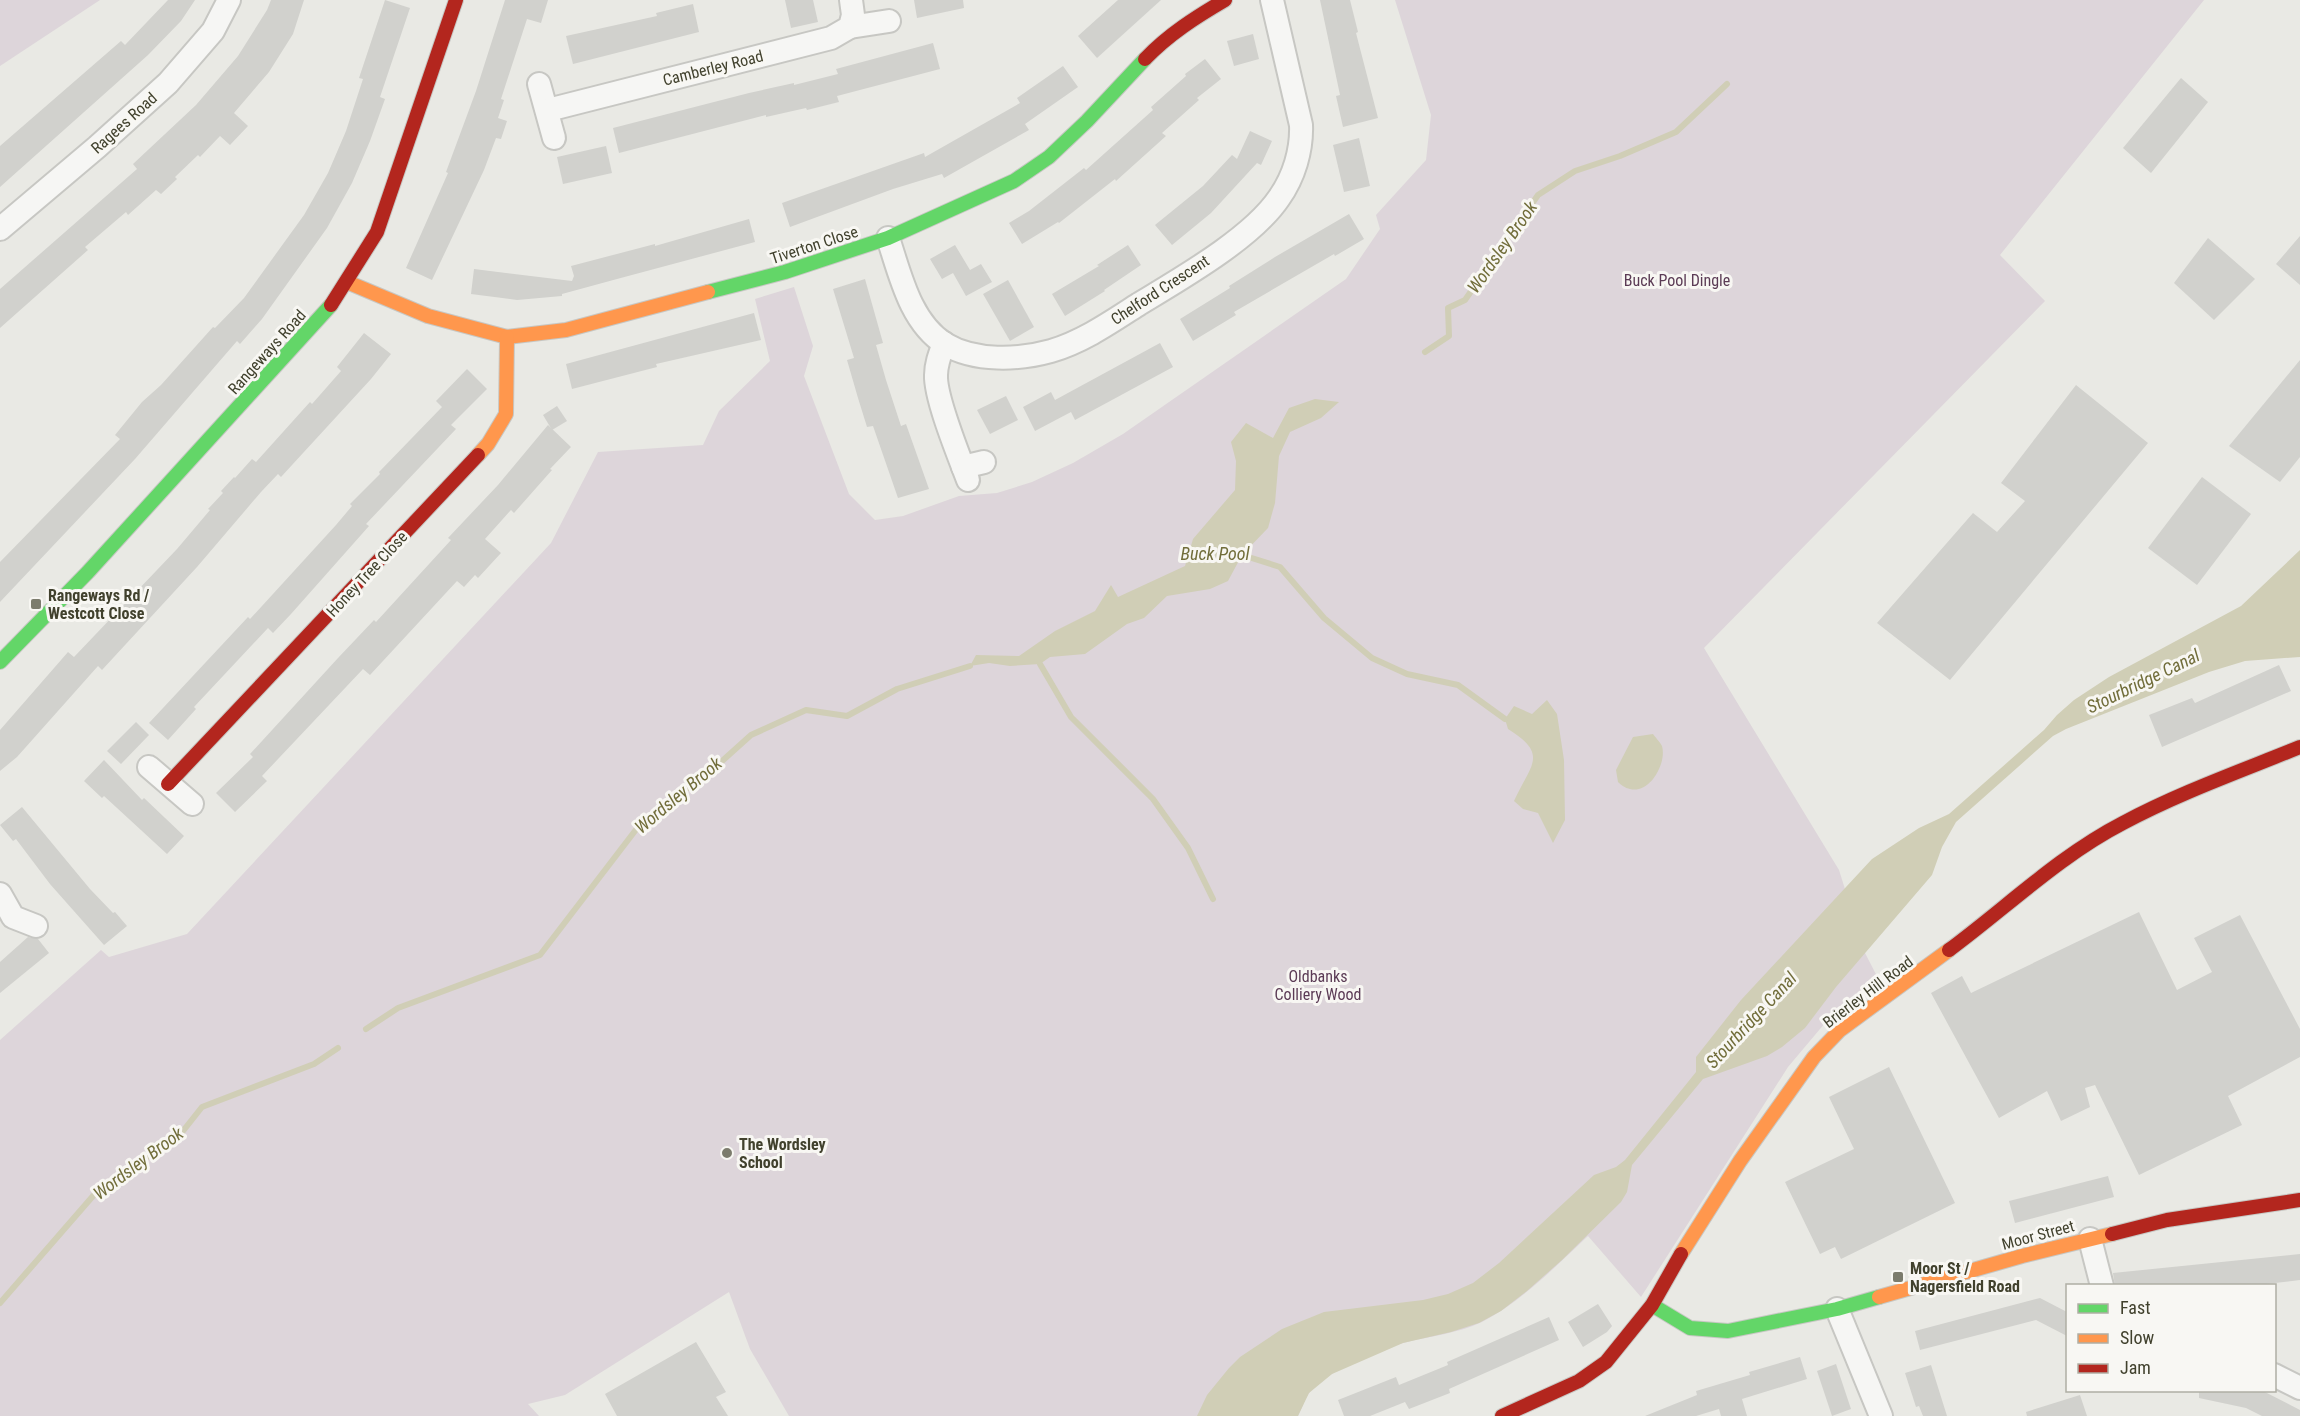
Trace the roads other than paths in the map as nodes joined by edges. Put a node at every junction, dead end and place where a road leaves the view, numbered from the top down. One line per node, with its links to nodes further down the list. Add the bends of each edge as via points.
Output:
1 (229, 0): 11 (street, Ragees Road, via 213,31 168,83)
2 (456, 0): 13 (street, Rangeways Road, via 377,232)
3 (851, 0): 7 (street, via 854,15)
4 (1225, 0): 12 (street, Tiverton Close, via 1162,41 1049,157 1014,181)
5 (1272, 0): 15 (street, Chelford Crescent, via 1302,141 1280,197 1262,219 1164,289 1086,338 1024,357 975,354)
6 (889, 21): 7 (street, Camberley Road)
7 (850, 27): 9 (street, Camberley Road, via 831,38)
8 (539, 84): 9 (street)
9 (548, 110): 10 (street)
10 (554, 138)
11 (0, 230)
12 (888, 238): 14 (street, Tiverton Close, via 713,292 566,330); 15 (street, Chelford Crescent, via 905,291 927,328)
13 (347, 282): 14 (street, Tiverton Close, via 428,316); 17 (street, Rangeways Road, via 329,309)
14 (507, 337): 20 (street, Honey Tree Close, via 506,414 489,444)
15 (944, 343): 16 (street, via 935,378)
16 (971, 470)
17 (0, 662)
18 (2300, 747): 28 (street, Brierley Hill Road, via 2113,828 2078,850 1840,1030 1794,1083 1740,1161)
19 (149, 767): 20 (street)
20 (168, 784): 21 (street)
21 (192, 804)
22 (0, 894): 23 (street)
23 (6, 922): 24 (street)
24 (36, 926)
25 (2300, 1200): 26 (street, Moor Street, via 2167,1220)
26 (2090, 1239): 27 (street); 29 (street, Moor Street)
27 (2101, 1284)
28 (1652, 1305): 29 (street, Moor Street, via 1690,1328 1728,1331); 32 (street, Brierley Hill Road, via 1606,1362 1579,1381)
29 (1837, 1309): 33 (street)
30 (2276, 1376): 31 (street)
31 (2300, 1388)
32 (1502, 1416)
33 (1881, 1416)

